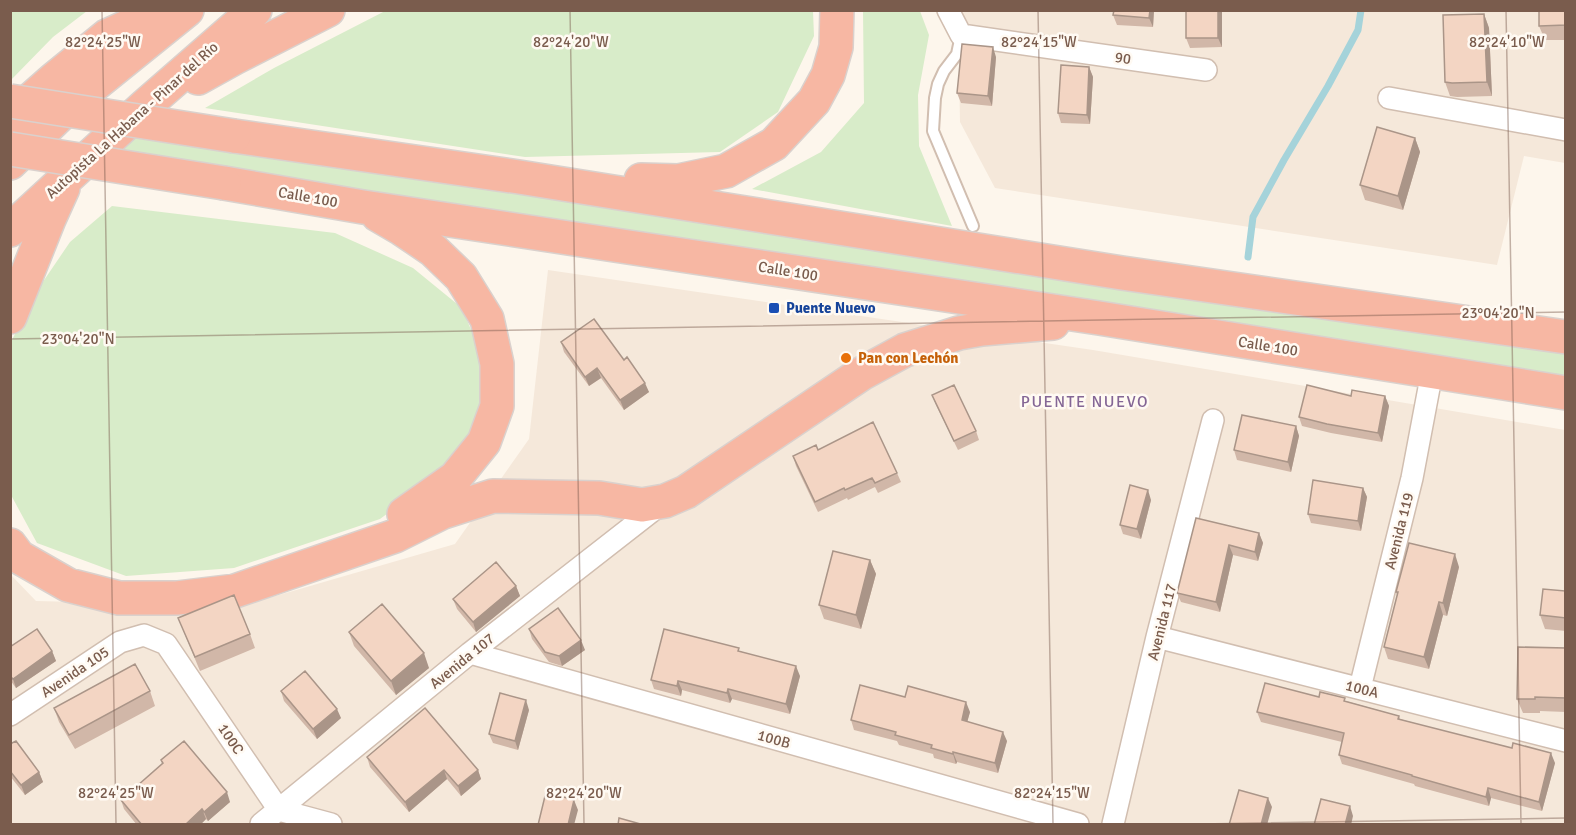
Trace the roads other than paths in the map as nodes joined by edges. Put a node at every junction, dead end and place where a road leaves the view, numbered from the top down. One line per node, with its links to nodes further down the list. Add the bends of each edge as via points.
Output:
1 (127, 10): 9 (highway)
2 (164, 10): 9 (highway)
3 (186, 10): 13 (highway)
4 (255, 10): 14 (highway, Autopista La Habana - Pinar del Río)
5 (328, 10): 14 (highway)
6 (837, 10): 20 (highway, via 836,47 828,75 814,101 774,144 726,171 678,182)
7 (948, 10): 8 (street)
8 (961, 35): 10 (street, 90); 22 (lane, via 957,54 938,84 933,131)
9 (107, 36): 13 (highway); 15 (highway)
10 (1206, 70)
11 (1389, 98): 16 (street)
12 (10, 101): 20 (highway, bridge)
13 (73, 102): 18 (highway)
14 (141, 110): 19 (highway, Autopista La Habana - Pinar del Río)
15 (10, 118)
16 (1566, 130)
17 (10, 149): 21 (highway, Calle 100, bridge)
18 (10, 163)
19 (69, 175): 23 (highway, Autopista La Habana - Pinar del Río); 24 (highway)
20 (519, 177): 26 (highway, via 1122,273)
21 (363, 207): 25 (highway, Calle 100); 31 (highway, via 433,250 460,277 487,319 497,364 497,406 484,442 455,478 388,526 240,578 114,582 53,563)
22 (973, 226)
23 (10, 230)
24 (10, 317)
25 (1098, 318): 27 (highway, Calle 100); 30 (highway, via 982,329 905,350 861,374 686,492)
26 (1566, 337)
27 (1432, 372): 28 (highway, Calle 100); 36 (street, Avenida 119, via 1412,478)
28 (1566, 393)
29 (1213, 420): 34 (street, Avenida 117)
30 (665, 501): 32 (highway, via 642,505 599,498 493,496 443,512 395,536 234,591 177,598 119,598 68,585 19,557); 35 (street, Avenida 107)
31 (10, 520)
32 (10, 545)
33 (144, 635): 37 (street, Avenida 105, via 120,642); 39 (street, 100C, via 166,644)
34 (1157, 638): 36 (street, 100A); 43 (street, Avenida 117)
35 (471, 653): 39 (street, Avenida 107); 42 (street, 100B)
36 (1360, 688): 38 (street, 100A)
37 (10, 716)
38 (1566, 741)
39 (279, 810): 40 (street, Avenida 107); 41 (street)
40 (261, 825)
41 (331, 825)
42 (1078, 825)
43 (1113, 825)

